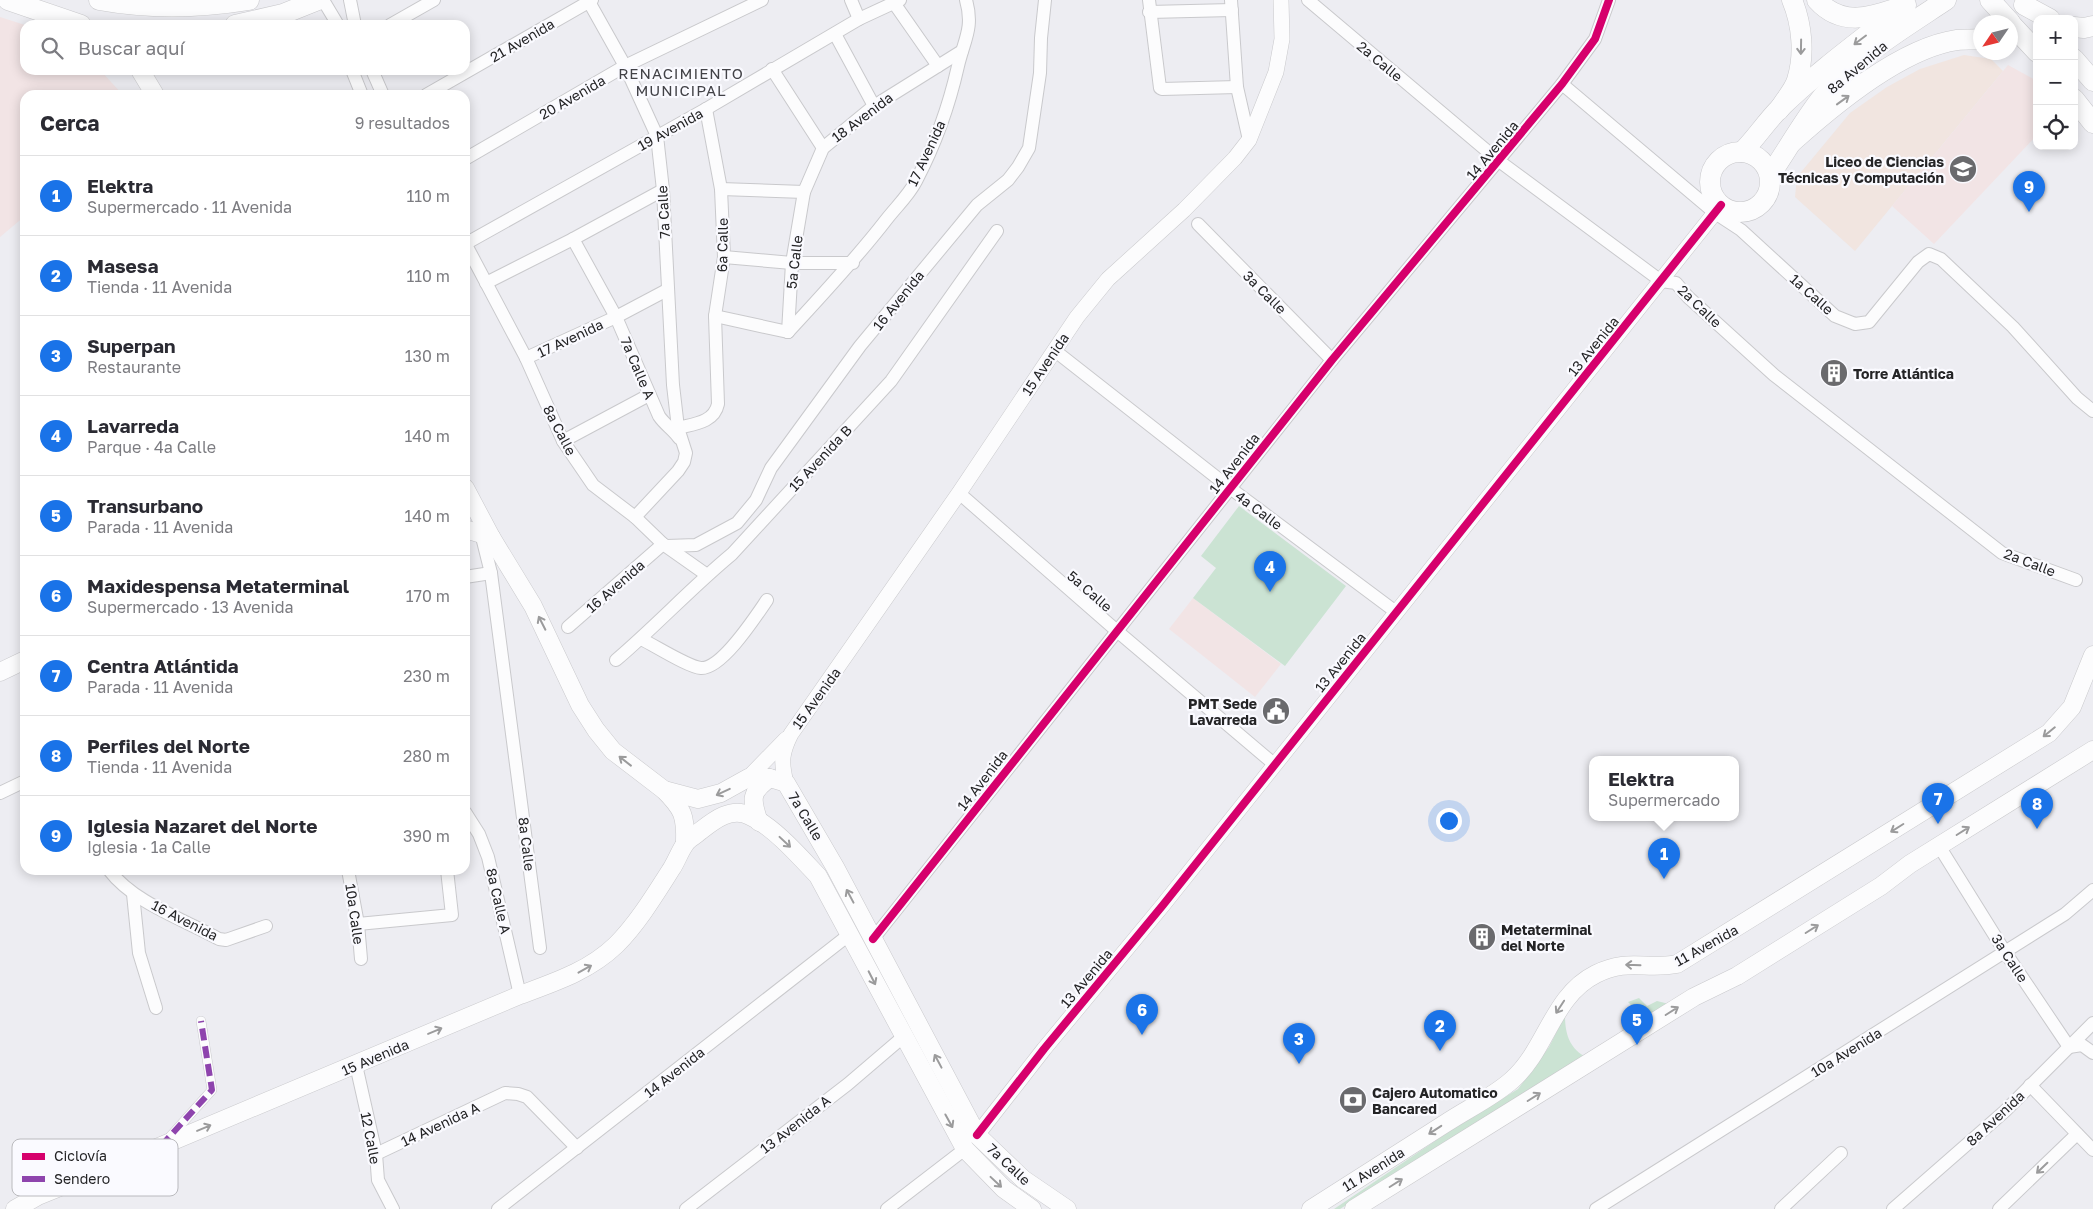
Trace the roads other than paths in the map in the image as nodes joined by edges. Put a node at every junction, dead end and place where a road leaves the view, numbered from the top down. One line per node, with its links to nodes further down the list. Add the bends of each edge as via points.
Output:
1 (8, 0): 28 (main road)
2 (98, 0): 3 (main road, via 164,7)
3 (249, 0)
4 (318, 0): 29 (main road)
5 (322, 0): 30 (street)
6 (350, 0): 31 (street)
7 (434, 0): 32 (street)
8 (762, 0): 43 (street, 20 Avenida)
9 (850, 0): 27 (street)
10 (966, 0): 40 (street, 17 Avenida, via 970,28)
11 (1046, 0): 101 (street, 16 Avenida, via 1029,148 1018,167 1008,180 977,205 860,346 771,468 756,500 737,523 696,545)
12 (1281, 0): 64 (street, 15 Avenida, via 1282,39 1276,72)
13 (1308, 0): 69 (street, 2a Calle)
14 (1609, 0): 52 (street, 14 Avenida, via 1594,39)
15 (1792, 0): 61 (main road, one-way to 61, via 1798,14 1802,48 1797,81)
16 (1817, 0): 23 (main road, via 1836,14 1851,18 1871,17)
17 (1946, 0): 23 (main road, 8a Avenida)
18 (1990, 0): 25 (main road)
19 (590, 1): 43 (street, 7a Calle); 46 (street, 21 Avenida)
20 (897, 2): 27 (street, 19 Avenida); 44 (street)
21 (1231, 5): 22 (street); 53 (street)
22 (1149, 6): 53 (street, via 1160,88)
23 (1915, 6): 61 (main road, 8a Avenida, one-way to 61, via 1842,54); 65 (main road, 8a Avenida, via 1824,95)
24 (2027, 8): 26 (main road)
25 (2003, 15)
26 (2042, 15)
27 (860, 19): 36 (street, 19 Avenida)
28 (66, 20)
29 (257, 20)
30 (335, 20)
31 (354, 20)
32 (399, 20)
33 (2093, 26): 34 (main road)
34 (2078, 27)
35 (2018, 32): 39 (main road)
36 (835, 34): 45 (street, 19 Avenida); 59 (street)
37 (1973, 39): 65 (main road, one-way to 37, via 1822,115 1900,62 1946,43)
38 (2018, 48): 41 (main road)
39 (2033, 48)
40 (962, 51): 44 (street, 18 Avenida); 82 (street, 17 Avenida, via 951,95 915,183)
41 (2033, 57)
42 (2075, 60): 51 (main road)
43 (626, 66): 63 (street, 7a Calle); 68 (street, 20 Avenida)
44 (938, 66): 59 (street, 18 Avenida)
45 (772, 69): 60 (street, 19 Avenida); 66 (street)
46 (470, 70)
47 (143, 75): 54 (main road)
48 (354, 75): 55 (street)
49 (374, 75): 56 (street)
50 (461, 75): 57 (street, 21 Avenida)
51 (2093, 81)
52 (1562, 84): 69 (street, 14 Avenida); 74 (street, 1a Calle)
53 (1237, 87): 64 (street)
54 (152, 90)
55 (360, 90)
56 (381, 90)
57 (435, 90)
58 (2078, 104): 62 (main road)
59 (874, 106): 66 (street, 18 Avenida)
60 (706, 109): 63 (street, 19 Avenida); 71 (street, 6a Calle)
61 (1779, 110): 67 (main road, 8a Avenida)
62 (2093, 123)
63 (657, 136): 72 (street, 7a Calle); 78 (street, 19 Avenida)
64 (1250, 140): 89 (street, 15 Avenida, via 1184,210 1108,279)
65 (1792, 142): 70 (main road, 8a Avenida)
66 (823, 148): 73 (street, 18 Avenida)
67 (1742, 152): 70 (main road, via 1759,159); 74 (main road, via 1723,157 1712,171 1711,190)
68 (470, 156)
69 (1499, 161): 83 (street, 2a Calle); 91 (street, 14 Avenida)
70 (1770, 175): 74 (main road, via 1768,194 1756,207 1739,212)
71 (721, 189): 73 (street); 80 (street, 6a Calle)
72 (663, 190): 77 (street); 85 (street, 7a Calle)
73 (804, 192): 81 (street, 5a Calle)
74 (1718, 209): 83 (street, 13 Avenida); 93 (street, 1a Calle, via 1835,316 1855,324 1869,322 1918,262 1929,254 1941,259 2013,327 2077,398)
75 (1198, 224): 91 (street, 3a Calle)
76 (997, 231): 104 (street, 15 Avenida B, via 891,381 732,554)
77 (573, 239): 84 (street); 87 (street, 7a Calle A)
78 (470, 241)
79 (470, 253): 84 (street, 8a Calle)
80 (724, 257): 81 (street); 86 (street, 6a Calle)
81 (792, 263): 82 (street); 88 (street, 5a Calle)
82 (853, 263): 88 (street, 17 Avenida)
83 (1661, 281): 105 (street, 2a Calle, via 1676,283 1774,375 2002,553); 107 (street, 13 Avenida)
84 (486, 282): 90 (street, 8a Calle)
85 (667, 290): 87 (street, 17 Avenida); 94 (street, 7a Calle)
86 (715, 316): 88 (street); 94 (street, 6a Calle, via 718,404 709,419)
87 (616, 317): 90 (street, 17 Avenida); 92 (street, 7a Calle A)
88 (788, 332)
89 (1054, 350): 96 (street, 4a Calle); 97 (street, 15 Avenida)
90 (526, 358): 95 (street, 8a Calle)
91 (1332, 360): 96 (street, 14 Avenida)
92 (650, 395): 94 (street, 7a Calle A, via 665,425); 95 (street)
93 (2093, 411)
94 (679, 434): 99 (street, via 686,453 684,462)
95 (563, 441): 99 (street, 8a Calle, via 593,485)
96 (1230, 488): 107 (street, 4a Calle); 109 (street, 14 Avenida)
97 (959, 493): 109 (street, 5a Calle); 117 (street, 15 Avenida)
98 (470, 505): 100 (main road)
99 (635, 517): 101 (street, 8a Calle)
100 (479, 533): 102 (street, 8a Calle); 123 (main road, one-way to 100, via 613,752 596,730 580,705 533,606)
101 (665, 545): 104 (street, 8a Calle); 108 (street, 16 Avenida)
102 (490, 568): 103 (street); 138 (street, 8a Calle)
103 (470, 575)
104 (707, 575): 110 (street, 15 Avenida B)
105 (2076, 580)
106 (767, 600): 110 (street, via 743,634 708,667 695,666)
107 (1396, 612): 119 (street, 13 Avenida)
108 (568, 628)
109 (1117, 631): 119 (street, 5a Calle); 137 (street, 14 Avenida)
110 (641, 638): 112 (street, 15 Avenida B)
111 (2093, 655): 116 (main road, 11 Avenida)
112 (616, 660)
113 (20, 662): 114 (main road)
114 (0, 672)
115 (2093, 678): 116 (main road)
116 (2079, 694): 167 (main road, 11 Avenida, one-way to 167, via 2049,733 1677,964 1661,967 1620,965 1584,981 1561,1005 1537,1049 1512,1080)
117 (790, 734): 120 (street, 15 Avenida); 121 (street, 15 Avenida, via 782,752)
118 (2093, 750): 128 (main road, 11 Avenida, one-way to 118)
119 (1274, 764): 151 (street, 13 Avenida)
120 (748, 778): 121 (main road); 123 (main road, one-way to 123, via 721,793 698,799)
121 (778, 781): 126 (main road, via 758,786 753,796); 137 (main road, 7a Calle, one-way to 121, via 821,841)
122 (20, 783): 124 (street)
123 (664, 790): 127 (main road, via 681,810 686,823)
124 (0, 793)
125 (470, 820): 141 (street, 8a Calle A, via 488,857)
126 (759, 822): 127 (main road, 7a Calle, via 750,815 726,814); 136 (main road, 7a Calle, one-way to 136, via 783,840 818,876)
127 (685, 843): 141 (main road, 15 Avenida, one-way to 127, via 569,978 596,962 618,943)
128 (1940, 846): 139 (street, 3a Calle); 168 (main road, 11 Avenida, one-way to 128, via 1694,997 1737,976)
129 (113, 875): 133 (street)
130 (349, 875): 134 (street, 10a Calle)
131 (448, 875): 134 (street, via 452,915)
132 (2093, 890): 139 (street, 10a Avenida, via 2065,914)
133 (133, 894): 135 (street, 16 Avenida, via 219,939 226,940); 142 (street, via 139,953)
134 (358, 924): 140 (street, 10a Calle)
135 (266, 926)
136 (850, 934): 145 (main road, 7a Calle, one-way to 145); 154 (street, 14 Avenida)
137 (873, 939): 151 (main road, 7a Calle, one-way to 137)
138 (540, 948)
139 (2005, 952): 146 (street, 3a Calle); 169 (street, 10a Avenida)
140 (361, 959)
141 (520, 995): 148 (main road, 15 Avenida, one-way to 141)
142 (156, 1008)
143 (201, 1021): 152 (street, via 212,1090)
144 (2091, 1028): 146 (street, 8a Avenida)
145 (903, 1037): 155 (main road, 7a Calle, one-way to 155); 163 (street, 13 Avenida A, via 848,1084)
146 (2069, 1047): 147 (street, via 2082,1045); 149 (street, 8a Avenida)
147 (2093, 1053)
148 (356, 1065): 153 (main road, 15 Avenida, one-way to 148); 158 (street, 12 Calle)
149 (2030, 1085): 150 (street); 171 (street, 8a Avenida, via 2005,1111)
150 (2077, 1134): 156 (street); 172 (street, one-way to 172)
151 (977, 1135): 166 (main road, 7a Calle, via 1023,1179)
152 (167, 1139)
153 (178, 1139)
154 (577, 1148): 158 (street, 14 Avenida A, via 534,1103 518,1094 505,1094); 162 (street, 14 Avenida)
155 (965, 1149): 164 (street); 165 (main road, 7a Calle, one-way to 165, via 1004,1189)
156 (2093, 1150)
157 (1842, 1153): 170 (street)
158 (376, 1154): 160 (street, 12 Calle, via 378,1180)
159 (38, 1196): 161 (main road, 15 Avenida)
160 (388, 1207)
161 (15, 1209)
162 (498, 1209)
163 (686, 1209)
164 (887, 1209)
165 (1032, 1209)
166 (1066, 1209)
167 (1311, 1209)
168 (1354, 1209)
169 (1596, 1209)
170 (1781, 1209)
171 (1893, 1209)
172 (1999, 1209)

